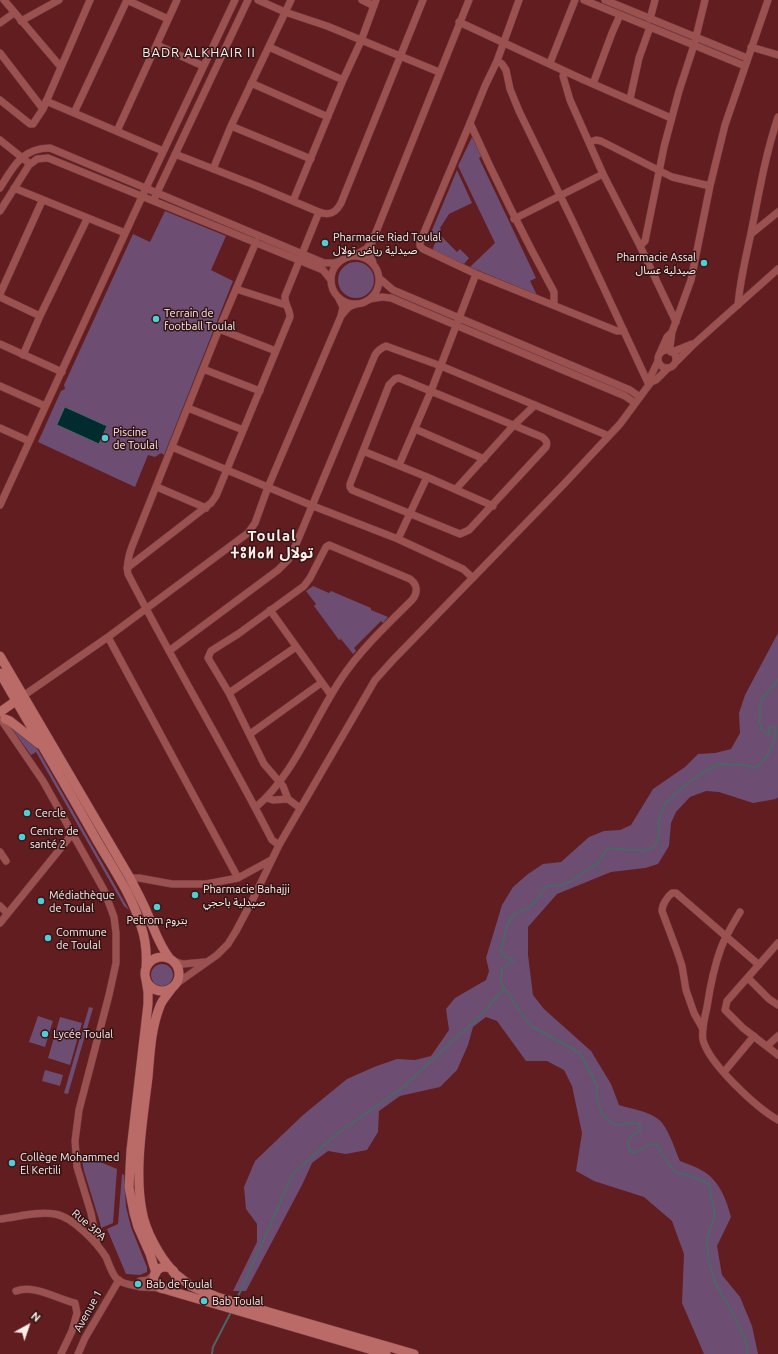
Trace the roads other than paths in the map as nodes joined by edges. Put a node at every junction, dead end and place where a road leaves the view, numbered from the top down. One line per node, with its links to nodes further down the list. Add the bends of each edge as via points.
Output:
1 (4, 0): 23 (street)
2 (59, 0): 28 (street)
3 (90, 0): 45 (street)
4 (127, 0): 26 (street); 57 (street)
5 (177, 0): 26 (street)
6 (235, 0): 46 (street)
7 (248, 0): 67 (street)
8 (258, 0): 24 (street)
9 (291, 0): 24 (street)
10 (362, 0): 21 (street)
11 (422, 0): 40 (street)
12 (469, 0): 29 (street)
13 (520, 0): 34 (street)
14 (575, 0): 44 (street)
15 (584, 0): 25 (street)
16 (606, 0): 22 (street)
17 (626, 0): 22 (street)
18 (655, 0): 27 (street)
19 (705, 0): 32 (street)
20 (768, 0): 38 (street)
21 (375, 3): 33 (street)
22 (624, 7): 27 (street)
23 (14, 12): 28 (street); 30 (street)
24 (285, 12): 33 (street); 37 (street)
25 (620, 15): 31 (street); 52 (street)
26 (168, 18): 36 (street)
27 (650, 18): 32 (street)
28 (21, 21): 45 (street)
29 (459, 22): 34 (street); 49 (street)
30 (0, 23)
31 (650, 27): 35 (street); 53 (street, via 639,58)
32 (696, 37): 35 (street); 42 (street)
33 (361, 40): 40 (street); 50 (street)
34 (504, 42): 43 (street); 44 (street)
35 (694, 45): 47 (street); 60 (street)
36 (157, 46): 46 (street); 63 (street)
37 (268, 47): 50 (street); 51 (street)
38 (751, 47): 41 (street); 42 (street)
39 (0, 53): 56 (street)
40 (400, 56): 49 (street); 85 (street, via 341,203 332,213 326,215)
41 (778, 56)
42 (747, 58): 47 (street)
43 (497, 61): 61 (street); 80 (street, via 506,70 512,96)
44 (550, 63): 48 (street)
45 (60, 66): 55 (street)
46 (203, 66): 66 (street)
47 (744, 66): 74 (street, via 725,125)
48 (565, 71): 52 (street); 65 (street, via 563,76 566,89)
49 (439, 72): 92 (street)
50 (343, 80): 58 (street)
51 (251, 84): 58 (street); 62 (street)
52 (593, 84): 53 (street)
53 (630, 98): 60 (street)
54 (0, 100): 56 (street, via 30,124 33,124)
55 (46, 101): 56 (street); 57 (street)
56 (42, 108)
57 (74, 113): 63 (street)
58 (328, 117): 69 (street)
59 (778, 117): 90 (street, via 760,184)
60 (671, 118): 72 (street)
61 (470, 123): 88 (street); 99 (street, via 420,246)
62 (231, 126): 69 (street); 71 (street)
63 (117, 132): 66 (street)
64 (0, 140): 68 (street)
65 (589, 142): 72 (street, via 601,141); 73 (street)
66 (163, 151): 77 (street)
67 (175, 154): 71 (street); 78 (street)
68 (22, 157): 70 (street); 75 (street, via 15,163); 77 (street, via 39,149 50,148)
69 (311, 160): 83 (street)
70 (30, 164): 76 (street); 79 (street, via 42,158 54,160)
71 (213, 169): 83 (street)
72 (659, 171): 74 (street, via 672,177); 93 (street, via 645,242)
73 (603, 174): 80 (street); 93 (street)
74 (710, 186): 113 (street, via 691,280)
75 (0, 188)
76 (14, 188): 82 (street); 84 (street)
77 (146, 188): 78 (street); 79 (street)
78 (157, 192): 81 (street); 95 (street)
79 (142, 196): 81 (street); 89 (street)
80 (560, 196): 88 (street); 115 (street)
81 (153, 200): 91 (street)
82 (42, 201): 87 (street); 103 (street)
83 (293, 201): 85 (street)
84 (0, 211)
85 (319, 212): 95 (street)
86 (778, 212): 90 (street)
87 (87, 219): 89 (street); 110 (street)
88 (514, 219): 107 (street, via 554,292)
89 (125, 233): 127 (street)
90 (751, 234): 108 (street, via 741,277)
91 (256, 242): 95 (street); 102 (street)
92 (372, 242): 94 (street); 97 (street, via 370,253)
93 (640, 246): 113 (street)
94 (354, 256): 96 (street, via 346,257); 97 (street, via 361,256)
95 (301, 257): 96 (street, via 324,263); 101 (street, via 323,270); 109 (street, via 285,296)
96 (340, 262): 101 (street, via 334,270)
97 (373, 263): 100 (street)
98 (778, 270): 108 (street)
99 (476, 274): 107 (street); 112 (street)
100 (379, 278): 105 (street, via 377,289); 112 (street, via 393,290)
101 (332, 280): 104 (street)
102 (236, 289): 109 (street); 114 (street)
103 (0, 294): 110 (street, via 2,298)
104 (337, 295): 106 (street, via 346,302); 111 (street, via 343,307)
105 (370, 299): 106 (street); 112 (street, via 391,298)
106 (358, 303): 111 (street, via 350,306)
107 (554, 305): 115 (street)
108 (738, 305): 118 (street)
109 (286, 306): 119 (street, via 290,317)
110 (40, 316): 121 (street)
111 (341, 316): 150 (street)
112 (457, 322): 124 (street); 132 (street, via 630,390); 133 (street, via 625,396)
113 (676, 322): 116 (street)
114 (219, 329): 119 (street); 126 (street)
115 (624, 332): 128 (street)
116 (672, 332): 120 (street); 122 (street, via 667,337)
117 (0, 344): 121 (street)
118 (694, 344): 120 (street); 123 (street)
119 (276, 351): 130 (street)
120 (671, 352): 122 (street, via 666,351); 123 (street, via 676,358)
121 (23, 355): 127 (street)
122 (659, 358): 125 (street, via 662,367); 128 (street)
123 (675, 363): 125 (street)
124 (441, 366): 131 (street); 134 (street); 153 (street, via 386,346 378,350)
125 (668, 368): 128 (street)
126 (203, 369): 130 (street); 136 (street)
127 (62, 372): 135 (street)
128 (650, 384): 132 (street)
129 (0, 386): 135 (street)
130 (260, 391): 140 (street)
131 (431, 391): 137 (street); 139 (street); 144 (street, via 399,378 392,381)
132 (640, 397): 133 (street)
133 (635, 403): 141 (street)
134 (535, 405): 137 (street); 141 (street)
135 (45, 406): 142 (street)
136 (188, 408): 140 (street); 143 (street)
137 (514, 425): 145 (street); 154 (street, via 542,437 546,440 546,447)
138 (0, 428): 142 (street)
139 (415, 429): 145 (street); 146 (street)
140 (243, 430): 147 (street)
141 (609, 436): 159 (street)
142 (29, 441): 152 (street)
143 (172, 447): 147 (street); 149 (street)
144 (363, 451): 146 (street); 156 (street, via 350,484 352,490)
145 (484, 459): 151 (street)
146 (399, 465): 148 (street)
147 (227, 470): 150 (street); 155 (street, via 216,496)
148 (427, 477): 151 (street); 156 (street)
149 (157, 487): 155 (street); 158 (street, via 131,550)
150 (268, 487): 153 (street); 160 (street, via 255,523 248,532)
151 (456, 489): 154 (street)
152 (0, 505)
153 (313, 506): 157 (street); 164 (street, via 288,560)
154 (493, 506): 156 (street, via 469,530 460,534)
155 (206, 508): 158 (street)
156 (410, 513): 157 (street)
157 (398, 539): 159 (street, via 463,569)
158 (127, 568): 160 (street)
159 (473, 578): 178 (street, via 375,680)
160 (146, 609): 162 (street); 164 (street)
161 (270, 610): 163 (street); 168 (street, via 211,651 209,655 208,658); 169 (street, via 307,583 327,546 408,578 415,584 417,590 414,598 354,660)
162 (108, 637): 170 (street); 185 (street)
163 (296, 647): 167 (street); 168 (street)
164 (169, 651): 177 (street)
165 (0, 656): 170 (main road)
166 (0, 673): 170 (main road)
167 (321, 683): 169 (street); 172 (street)
168 (229, 693): 172 (street)
169 (331, 695): 174 (street)
170 (22, 702): 171 (main road); 173 (main road); 184 (main road)
171 (1, 718): 173 (main road, via 10,721); 179 (street, via 43,781)
172 (250, 734): 174 (street, via 264,764)
173 (43, 748): 196 (main road, via 136,912 146,943)
174 (279, 782): 175 (street); 176 (street)
175 (267, 798): 176 (street); 177 (street)
176 (288, 800): 178 (street)
177 (256, 807): 180 (street, via 272,840)
178 (300, 808): 180 (street)
179 (73, 833): 188 (street); 209 (street, via 107,896 116,933 117,957 113,980 79,1110 75,1141 77,1167)
180 (279, 845): 182 (street)
181 (0, 852): 183 (street)
182 (271, 860): 185 (street); 194 (street, via 236,931 228,944)
183 (6, 861)
184 (130, 878): 185 (street, via 188,885); 193 (main road, via 148,913 162,950)
185 (238, 878)
186 (0, 906): 188 (street)
187 (740, 912): 190 (street)
188 (7, 913): 189 (street)
189 (0, 923)
190 (726, 937): 195 (street); 201 (street, via 716,964); 201 (street, via 676,893 669,896 662,911 682,966 686,990)
191 (778, 943): 192 (street)
192 (775, 952): 195 (street)
193 (171, 960): 194 (street, via 184,964); 196 (main road, via 159,957); 199 (main road, via 179,974)
194 (209, 961): 199 (street)
195 (759, 965): 197 (street)
196 (146, 968): 198 (main road)
197 (748, 978): 200 (street); 202 (street, via 727,1001 725,1010)
198 (146, 980): 199 (main road, via 157,990 167,991); 211 (main road, via 148,1011 129,1187 138,1227)
199 (174, 986): 210 (main road, via 160,1004 155,1020 139,1172 142,1212 158,1252)
200 (778, 1005)
201 (703, 1029): 206 (street, via 703,1041)
202 (754, 1036): 204 (street); 206 (street)
203 (778, 1036): 204 (street)
204 (767, 1046): 205 (street)
205 (778, 1055)
206 (724, 1072): 207 (street, via 739,1089)
207 (778, 1120)
208 (0, 1219): 209 (street, Rue 3PA, via 56,1214 70,1221)
209 (97, 1244): 212 (street, Rue 3PA, via 115,1277)
210 (173, 1271): 211 (main road, via 163,1268); 214 (main road, via 176,1278 174,1285); 216 (main road, via 191,1286)
211 (156, 1274): 213 (street); 214 (main road, via 156,1282)
212 (121, 1282): 213 (street); 219 (street, Avenue 1, via 101,1310)
213 (138, 1284): 214 (street)
214 (163, 1288): 216 (main road)
215 (16, 1291): 218 (street, via 27,1289 75,1304 77,1313 72,1331)
216 (216, 1301): 217 (main road)
217 (255, 1312): 220 (main road); 221 (main road)
218 (61, 1354)
219 (78, 1354)
220 (386, 1354)
221 (414, 1354)

